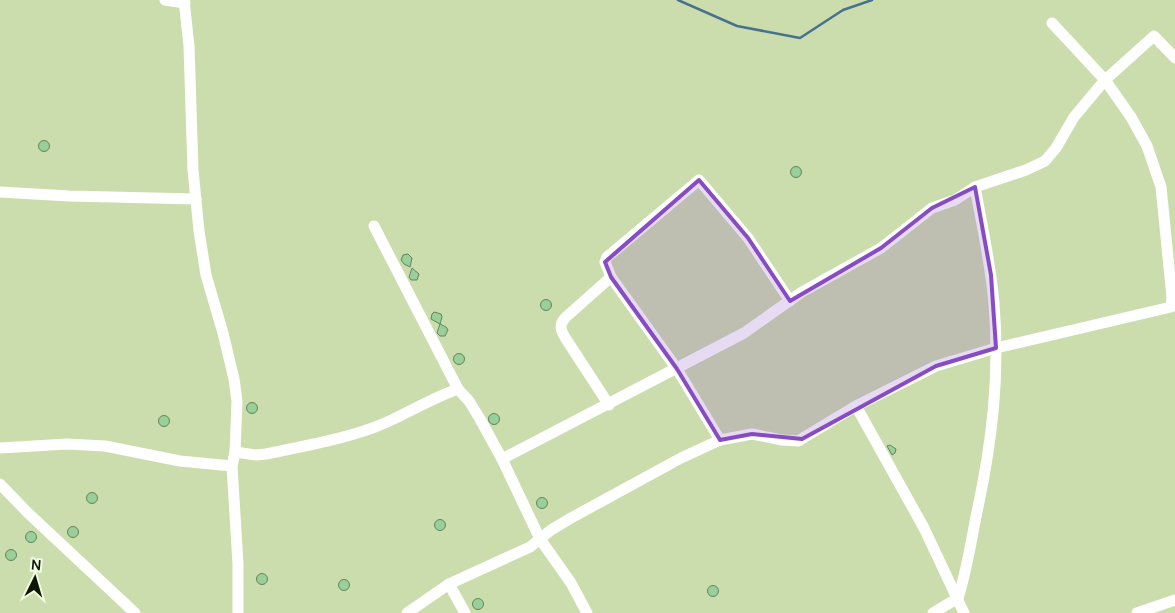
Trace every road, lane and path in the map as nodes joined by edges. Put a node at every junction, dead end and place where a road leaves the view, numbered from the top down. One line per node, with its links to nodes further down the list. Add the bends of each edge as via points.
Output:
1 (165, 0): 2 (street)
2 (184, 1): 8 (street)
3 (1052, 23): 5 (street)
4 (1175, 58): 5 (street, via 1154,36)
5 (1105, 80): 6 (street, via 1074,117 1045,161); 11 (street, via 1146,146 1161,187)
6 (975, 187): 12 (street, via 955,200 932,208 881,248); 13 (street, via 991,275)
7 (0, 192): 8 (street)
8 (196, 199): 20 (street, via 206,275 231,359 237,401)
9 (374, 226): 15 (street)
10 (611, 277): 12 (street, via 606,266 607,258 699,180 748,238); 14 (street); 16 (street, via 562,321 561,328)
11 (1173, 297): 13 (street, via 1171,307)
12 (790, 301): 14 (street, via 744,333)
13 (996, 348): 17 (street, via 936,366); 26 (street, via 992,428 984,485)
14 (677, 369): 16 (street); 18 (street)
15 (458, 389): 20 (street, via 354,433 266,454); 21 (street)
16 (609, 405): 21 (street)
17 (856, 406): 18 (street, via 798,441 752,434); 26 (street, via 924,528)
18 (720, 440): 24 (street, via 571,518)
19 (0, 448): 22 (street, via 67,444 105,446 180,461)
20 (235, 452): 22 (street)
21 (502, 459): 24 (street)
22 (232, 466): 29 (street)
23 (0, 484): 28 (street)
24 (540, 539): 25 (street, via 530,547); 32 (street, via 572,583)
25 (449, 584): 30 (street); 31 (street)
26 (958, 598): 33 (street); 34 (street)
27 (1175, 600): 35 (street)
28 (135, 613)
29 (238, 613)
30 (408, 613)
31 (465, 613)
32 (587, 613)
33 (933, 613)
34 (964, 613)
35 (1137, 613)

